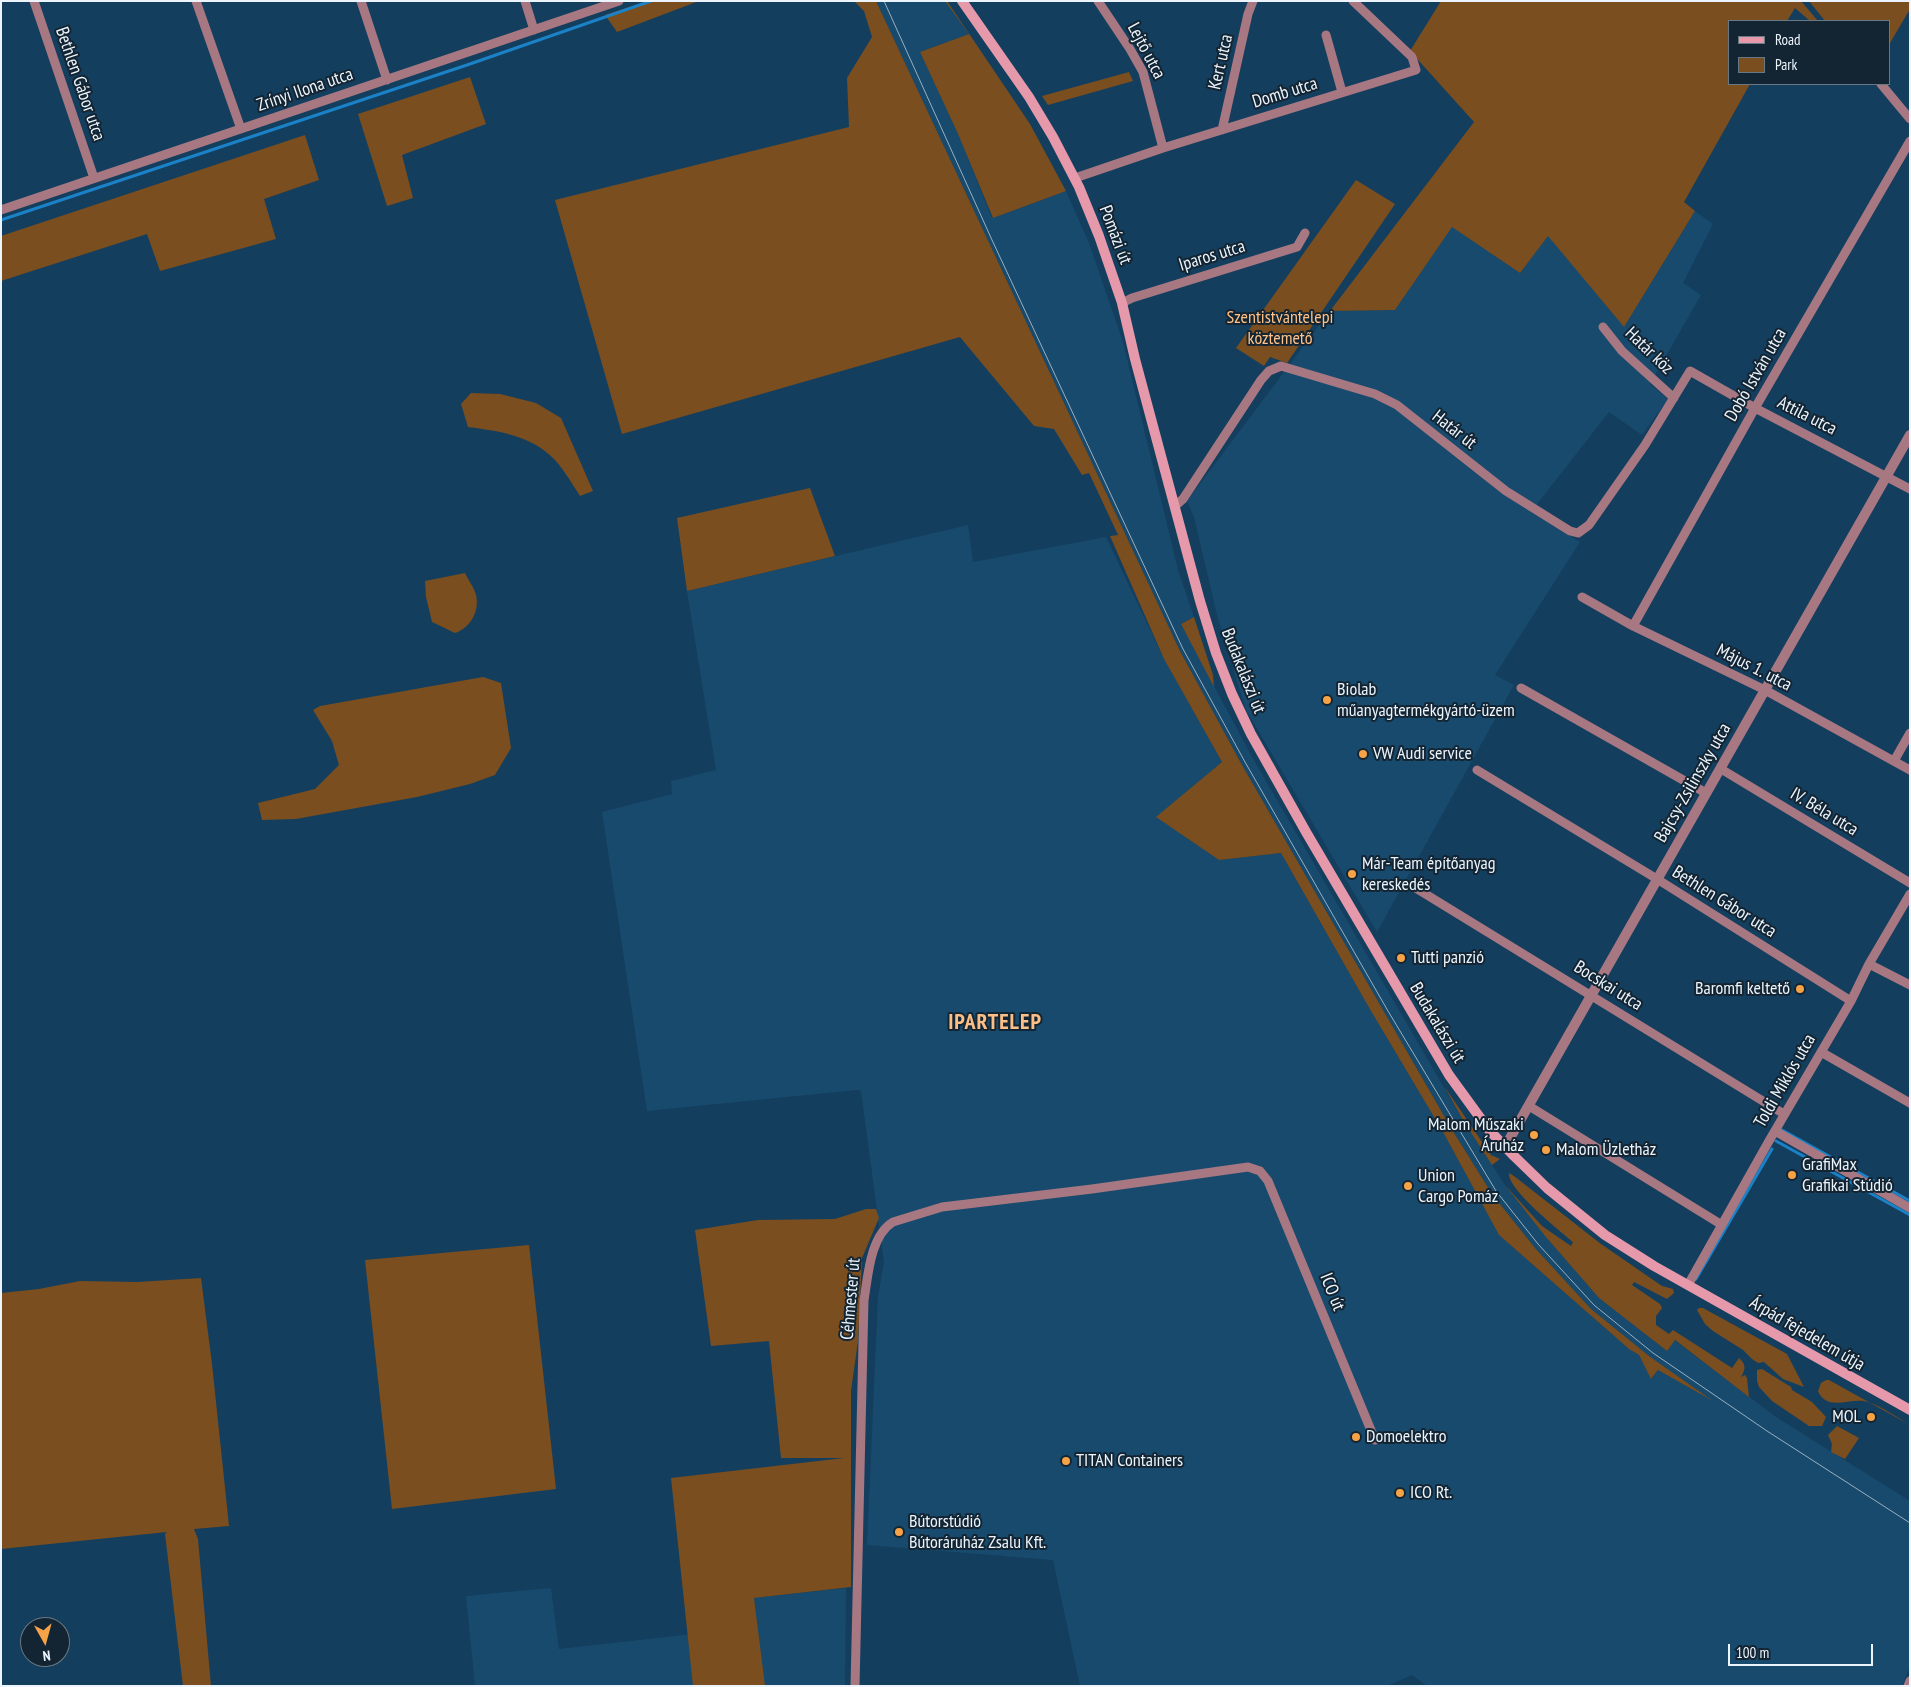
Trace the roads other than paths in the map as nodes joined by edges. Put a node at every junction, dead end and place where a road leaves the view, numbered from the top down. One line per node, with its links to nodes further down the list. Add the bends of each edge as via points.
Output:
1 (34, 1): 20 (street, Bethlen Gábor utca)
2 (196, 1): 16 (street)
3 (361, 1): 12 (street)
4 (525, 1): 10 (street)
5 (619, 1): 10 (street, Zrínyi Ilona utca)
6 (962, 1): 21 (main road, Pomázi út, via 1029,97)
7 (1098, 1): 19 (street, Lejtő utca, via 1143,72)
8 (1253, 1): 17 (street, Kert utca)
9 (1353, 1): 14 (street, Domb utca, via 1412,57 1416,70)
10 (534, 30): 12 (street, Zrínyi Ilona utca)
11 (1326, 35): 14 (street)
12 (387, 80): 16 (street, Zrínyi Ilona utca)
13 (1882, 85): 15 (street)
14 (1342, 92): 17 (street, Domb utca)
15 (1910, 118)
16 (241, 129): 20 (street, Zrínyi Ilona utca)
17 (1222, 130): 19 (street, Domb utca)
18 (1910, 141): 28 (street, Dobó István utca)
19 (1163, 148): 21 (street, Domb utca)
20 (94, 178): 22 (street, Zrínyi Ilona utca)
21 (1075, 178): 24 (main road, Pomázi út)
22 (1, 210)
23 (1306, 233): 24 (street, Iparos utca, via 1297,247)
24 (1122, 303): 32 (main road, Pomázi út)
25 (1603, 327): 27 (street, Határ köz, via 1622,351)
26 (1690, 371): 27 (street, Határ út); 28 (street, Attila utca)
27 (1674, 398): 32 (street, Határ út, via 1589,526 1578,533 1506,491 1397,405 1375,394 1281,366 1269,371 1261,380)
28 (1755, 408): 30 (street, Attila utca); 34 (street, Dobó István utca)
29 (1910, 435): 30 (street, Bajcsy-Zsilinszky utca)
30 (1887, 475): 31 (street, Attila utca); 36 (street, Bajcsy-Zsilinszky utca)
31 (1910, 488)
32 (1176, 506): 56 (main road, Budakalászi út, via 1216,653 1251,734 1430,1046 1466,1099)
33 (1582, 597): 34 (street, Május 1. utca)
34 (1633, 626): 36 (street, Május 1. utca)
35 (1521, 688): 42 (street)
36 (1765, 690): 38 (street, Május 1. utca); 39 (street, Bajcsy-Zsilinszky utca)
37 (1910, 733): 38 (street)
38 (1894, 761): 41 (street, Május 1. utca)
39 (1721, 769): 42 (street, Bajcsy-Zsilinszky utca); 44 (street, IV. Béla utca)
40 (1476, 770): 43 (street, Bethlen Gábor utca)
41 (1910, 770)
42 (1706, 793): 43 (street, Bajcsy-Zsilinszky utca)
43 (1656, 879): 49 (street, Bajcsy-Zsilinszky utca); 50 (street, Bethlen Gábor utca)
44 (1910, 883)
45 (1414, 887): 49 (street, Bocskai utca)
46 (1910, 894): 47 (street, Toldi Miklós utca)
47 (1869, 964): 48 (street); 50 (street, Toldi Miklós utca)
48 (1910, 986)
49 (1592, 995): 53 (street, Bajcsy-Zsilinszky utca); 54 (street, Bocskai utca)
50 (1851, 1001): 51 (street, Toldi Miklós utca)
51 (1821, 1052): 52 (street); 54 (street, Toldi Miklós utca)
52 (1910, 1103)
53 (1529, 1106): 56 (street, Bajcsy-Zsilinszky utca); 59 (street)
54 (1784, 1114): 55 (street, Toldi Miklós utca)
55 (1775, 1131): 58 (street); 59 (street, Toldi Miklós utca)
56 (1505, 1147): 60 (main road, Budakalászi út, via 1547,1188 1605,1235)
57 (1248, 1167): 62 (street, ICO út, via 1260,1172 1268,1181); 64 (street, Céhmester út, via 942,1207 888,1225 872,1252 864,1300)
58 (1910, 1208)
59 (1722, 1225): 60 (street, Toldi Miklós utca)
60 (1688, 1285): 61 (main road, Árpád fejedelem útja)
61 (1910, 1410)
62 (1375, 1440)
63 (1910, 1681): 65 (street)
64 (855, 1686)
65 (1908, 1686)

